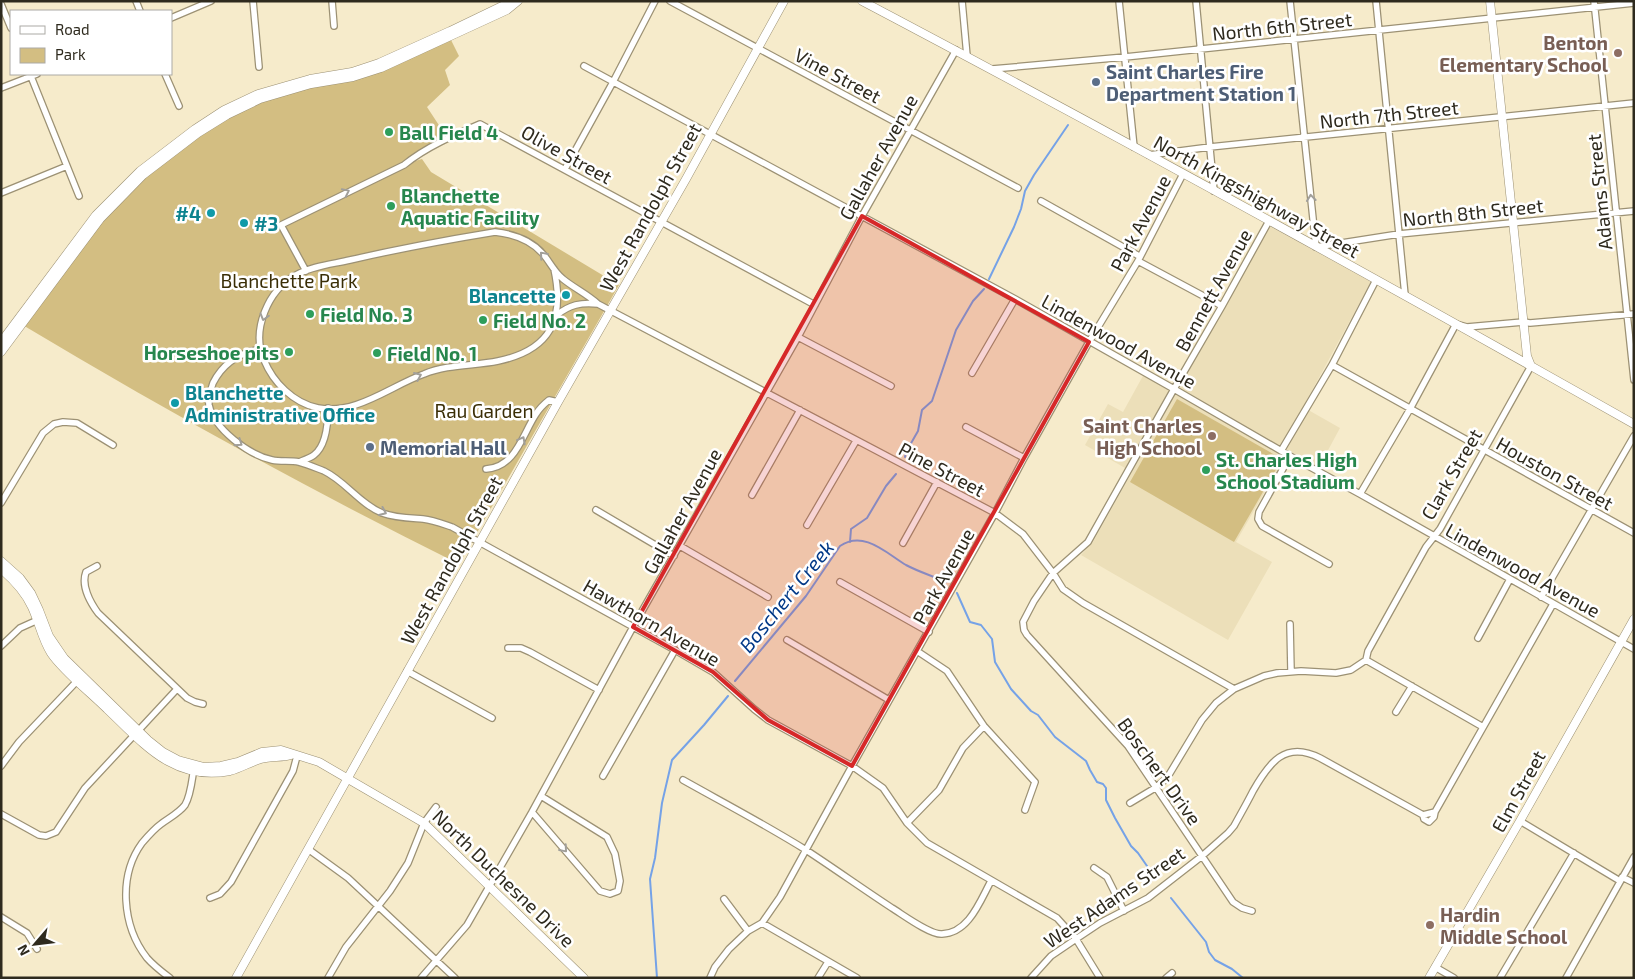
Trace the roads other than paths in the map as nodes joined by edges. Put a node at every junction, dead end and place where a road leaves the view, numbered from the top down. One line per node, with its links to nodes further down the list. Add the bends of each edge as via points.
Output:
1 (211, 1): 18 (street)
2 (252, 1): 31 (street)
3 (332, 1): 21 (street)
4 (517, 1): 29 (main road, via 507,10)
5 (655, 1): 35 (street)
6 (670, 1): 24 (street, Vine Street)
7 (784, 1): 24 (main road, West Randolph Street)
8 (862, 1): 26 (main road, North Kingshighway Street)
9 (962, 1): 27 (street)
10 (1119, 1): 28 (street)
11 (1196, 1): 25 (street)
12 (1290, 1): 23 (street)
13 (1376, 1): 22 (street)
14 (1490, 1): 19 (main road)
15 (1634, 3): 17 (street, North 6th Street)
16 (1, 4): 20 (street)
17 (1594, 4): 19 (street, North 6th Street); 39 (street, Adams Street)
18 (172, 18)
19 (1492, 18): 22 (street, North 6th Street); 40 (main road)
20 (10, 26)
21 (334, 26)
22 (1379, 30): 23 (street, North 6th Street); 41 (street)
23 (1294, 39): 25 (street, North 6th Street); 44 (street)
24 (757, 48): 42 (street, Vine Street); 43 (main road, West Randolph Street)
25 (1200, 49): 28 (street, North 6th Street); 45 (street)
26 (956, 50): 27 (main road, North Kingshighway Street); 42 (street, Gallaher Avenue)
27 (967, 56): 32 (main road, North Kingshighway Street)
28 (1125, 58): 32 (street, North 6th Street); 46 (street)
29 (386, 63): 80 (main road, via 258,94 224,110 195,129 140,171 96,215); 83 (main road, via 353,77 312,84 260,99 198,133 144,175 100,219)
30 (584, 66): 35 (street, Lindenwood Avenue)
31 (259, 67)
32 (992, 69): 46 (main road, North Kingshighway Street)
33 (33, 75): 36 (street); 48 (street)
34 (165, 75): 38 (street)
35 (613, 82): 43 (street, Lindenwood Avenue); 49 (street)
36 (1, 88)
37 (1634, 103): 39 (street, North 7th Street)
38 (179, 106)
39 (1605, 106): 40 (street, North 7th Street); 57 (street, Adams Street)
40 (1502, 117): 41 (street, North 7th Street); 61 (main road)
41 (1389, 129): 44 (street, North 7th Street); 62 (street)
42 (911, 132): 51 (street, Vine Street); 58 (street, Gallaher Avenue)
43 (710, 133): 58 (street, Lindenwood Avenue); 60 (main road, West Randolph Street)
44 (1304, 138): 45 (street, North 7th Street); 63 (street, one-way to 44)
45 (1210, 147): 47 (street, North 7th Street); 52 (street)
46 (1134, 148): 47 (main road, North Kingshighway Street)
47 (1148, 155): 50 (main road, North Kingshighway Street)
48 (67, 166): 53 (street); 54 (street)
49 (565, 169): 60 (street, Olive Street); 66 (street, Olive Street, one-way to 49, via 282,225 480,124)
50 (1183, 174): 52 (main road, North Kingshighway Street); 64 (street, Park Avenue)
51 (1018, 188)
52 (1214, 191): 59 (main road, North Kingshighway Street)
53 (1, 193)
54 (79, 196)
55 (1041, 201): 64 (street)
56 (1634, 211): 57 (street, North 8th Street)
57 (1616, 213): 61 (street, North 8th Street); 74 (street, Adams Street)
58 (862, 216): 69 (street, Lindenwood Avenue); 71 (street, Gallaher Avenue)
59 (1269, 221): 63 (main road, North Kingshighway Street); 72 (street, Bennett Avenue)
60 (660, 223): 71 (street, Olive Street); 73 (main road, West Randolph Street)
61 (1513, 223): 62 (street, North 8th Street); 77 (main road)
62 (1399, 234): 63 (street, North 8th Street); 68 (street)
63 (1316, 247): 67 (main road, North Kingshighway Street)
64 (1138, 258): 72 (street); 81 (street, Park Avenue)
65 (554, 269): 66 (street, Pine Street, one-way to 66, via 529,242 495,232); 70 (street, Pine Street); 76 (street)
66 (306, 271): 82 (street, Pine Street, one-way to 82, via 296,275 274,294 262,322)
67 (1376, 280): 68 (main road, North Kingshighway Street); 84 (street)
68 (1405, 295): 78 (main road, North Kingshighway Street)
69 (1015, 299): 81 (street, Lindenwood Avenue); 86 (street)
70 (598, 304): 73 (street, Pine Street); 76 (street, via 566,307)
71 (815, 305): 79 (street, Gallaher Avenue)
72 (1222, 306): 89 (street, Bennett Avenue)
73 (610, 312): 90 (street, Pine Street); 91 (main road, West Randolph Street)
74 (1626, 314): 75 (street); 77 (street); 87 (street, Adams Street)
75 (1634, 314)
76 (557, 315): 92 (street, one-way to 76, via 359,404 440,368 516,356 542,340)
77 (1524, 322): 78 (street, via 1467,327); 85 (main road)
78 (1456, 324): 85 (main road, North Kingshighway Street); 93 (street)
79 (798, 337): 88 (street); 90 (street, Gallaher Avenue)
80 (1, 342)
81 (1089, 342): 89 (street, Lindenwood Avenue); 103 (street, Park Avenue)
82 (260, 349): 92 (street, via 273,376 286,392 301,402); 104 (street, Hawthorn Avenue, one-way to 104, via 226,364 211,388 209,404 214,418 236,441 273,460)
83 (1, 352)
84 (1332, 365): 93 (street, Houston Street); 101 (street)
85 (1531, 366): 95 (main road, North Kingshighway Street); 100 (street, Clark Street)
86 (972, 373)
87 (1634, 380)
88 (891, 386)
89 (1174, 389): 101 (street, Lindenwood Avenue); 124 (street, Bennett Avenue, via 1088,542)
90 (765, 393): 94 (street, Pine Street); 118 (street, Gallaher Avenue)
91 (558, 402): 105 (street, one-way to 91, via 494,469 514,455 536,413 549,400); 116 (main road, West Randolph Street)
92 (328, 408): 104 (street, via 326,430 319,450)
93 (1410, 409): 100 (street, Houston Street); 107 (street)
94 (800, 410): 98 (street, Pine Street); 108 (street)
95 (1634, 424)
96 (966, 427): 103 (street)
97 (1634, 436): 110 (street)
98 (856, 441): 106 (street, Pine Street); 113 (street)
99 (113, 445): 109 (street, via 77,423 54,424 43,433)
100 (1484, 450): 110 (street, Houston Street); 115 (street, Clark Street)
101 (1281, 451): 102 (street, Lindenwood Avenue)
102 (1290, 456): 107 (street, Lindenwood Avenue); 121 (street, via 1258,518 1262,526)
103 (1024, 458): 112 (street, Park Avenue)
104 (300, 462): 116 (street, Hawthorn Avenue, one-way to 116, via 338,480 381,512 452,527)
105 (486, 469)
106 (937, 482): 112 (street, Pine Street); 117 (street)
107 (1360, 494): 115 (street, Lindenwood Avenue)
108 (752, 495)
109 (1, 503)
110 (1592, 509): 114 (street, Houston Street); 128 (street)
111 (596, 510): 119 (street)
112 (995, 513): 124 (street, Pine Street, via 1023,534); 134 (street, Park Avenue)
113 (808, 525)
114 (1634, 533)
115 (1434, 537): 125 (street, Lindenwood Avenue); 143 (street, Clark Street, via 1368,651)
116 (480, 543): 133 (street, Hawthorn Avenue); 144 (main road, West Randolph Street)
117 (903, 543)
118 (680, 546): 119 (street, Gallaher Avenue); 127 (street)
119 (674, 556): 133 (street, Gallaher Avenue)
120 (1, 561): 130 (main road, North Duchesne Drive, via 26,586 36,601)
121 (1329, 564)
122 (97, 566): 148 (street, via 85,576 93,607)
123 (1, 570): 130 (main road, North Duchesne Drive, via 14,580)
124 (1053, 573): 149 (street, Pine Street, via 1063,588 1083,603); 165 (street, Boschert Drive, via 1025,615 1024,630 1128,746)
125 (1510, 579): 128 (street, Lindenwood Avenue); 135 (street)
126 (840, 582): 134 (street)
127 (768, 597)
128 (1541, 598): 129 (street, Lindenwood Avenue)
129 (1553, 604): 137 (street, Lindenwood Avenue); 156 (street, West Adams Street)
130 (40, 619): 138 (street, via 16,630); 146 (main road, North Duchesne Drive, via 53,644)
131 (1634, 619): 137 (main road, Elm Street)
132 (1290, 624): 145 (street)
133 (633, 627): 141 (street, Hawthorn Avenue); 150 (street, Gallaher Avenue)
134 (929, 632): 142 (street, Park Avenue)
135 (1478, 638)
136 (787, 640): 151 (street)
137 (1621, 641): 140 (street, Lindenwood Avenue); 172 (main road, Elm Street)
138 (1, 646)
139 (508, 648): 150 (street, via 530,652)
140 (1634, 649)
141 (675, 650): 160 (street, Hawthorn Avenue, via 713,672 768,720); 162 (street)
142 (917, 651): 151 (street, Park Avenue); 155 (street, via 947,671)
143 (1366, 660): 145 (street, via 1352,670 1336,673); 147 (street)
144 (407, 671): 154 (street); 163 (main road, West Randolph Street)
145 (1291, 671): 149 (street, via 1264,676)
146 (80, 678): 157 (main road, North Duchesne Drive); 159 (street, via 19,742)
147 (1412, 686): 153 (street); 156 (street)
148 (177, 689): 152 (street); 157 (street)
149 (1234, 689): 165 (street, via 1202,720 1167,778)
150 (599, 690): 166 (street, Gallaher Avenue)
151 (889, 700): 160 (street, Park Avenue)
152 (203, 704)
153 (1396, 712)
154 (492, 718)
155 (984, 726): 169 (street, via 1034,782); 174 (street, via 963,748 939,790)
156 (1483, 726): 178 (street, West Adams Street, via 1435,812 1423,815 1314,754 1291,751 1281,755 1265,771 1234,826)
157 (136, 732): 161 (main road, North Duchesne Drive); 171 (street, via 85,788 56,832 39,835)
158 (294, 755): 161 (main road, North Duchesne Drive, via 281,750 269,751 221,766); 163 (main road, North Duchesne Drive, via 319,762); 185 (street, via 293,771 231,882 220,894)
159 (1, 766)
160 (852, 766): 174 (street, Hawthorn Avenue, via 883,788); 176 (street, Park Avenue)
161 (194, 768): 199 (street, via 184,806 139,848 130,868 126,889 129,919 136,939 151,962)
162 (603, 776)
163 (346, 779): 173 (main road, North Duchesne Drive); 175 (main road, West Randolph Street)
164 (683, 780): 176 (street)
165 (1155, 788): 167 (street); 178 (street, Boschert Drive)
166 (541, 796): 170 (street, Gallaher Avenue); 170 (street, one-way to 166, via 600,891 618,892 620,881 615,854 607,837)
167 (1130, 804)
168 (436, 807): 173 (street)
169 (1025, 810)
170 (532, 812): 184 (street, Gallaher Avenue)
171 (1, 814)
172 (1520, 821): 177 (street); 197 (main road, Elm Street)
173 (424, 823): 184 (main road, North Duchesne Drive); 187 (street, via 408,863)
174 (907, 823): 182 (street, Hawthorn Avenue, via 927,843)
175 (308, 849): 187 (street); 200 (main road, West Randolph Street)
176 (805, 850): 182 (street, via 909,919 940,935 958,930 966,923); 191 (street, Park Avenue)
177 (1574, 853): 181 (street); 213 (street)
178 (1202, 856): 188 (street, West Adams Street, via 1148,898); 189 (street, Boschert Drive, via 1233,902)
179 (1634, 857): 181 (street)
180 (1094, 868): 188 (street, via 1107,877)
181 (1621, 879): 183 (street); 214 (street)
182 (990, 881): 193 (street, Hawthorn Avenue, via 1057,918)
183 (1634, 883)
184 (489, 885): 195 (street, Gallaher Avenue, via 467,925); 204 (main road, North Duchesne Drive)
185 (210, 898)
186 (724, 899): 192 (street)
187 (378, 905): 195 (street); 201 (street)
188 (1124, 911): 193 (street, West Adams Street)
189 (1252, 911)
190 (1, 917): 194 (street, via 27,933)
191 (762, 923): 192 (street, Park Avenue); 196 (street)
192 (748, 932): 205 (street, Park Avenue, via 729,949)
193 (1076, 939): 208 (street, West Adams Street, via 1051,956); 209 (street, Hawthorn Avenue)
194 (37, 949)
195 (437, 962): 202 (street, Gallaher Avenue); 203 (street)
196 (828, 962): 206 (street); 207 (street)
197 (1435, 967): 211 (main road, Elm Street); 212 (street)
198 (1172, 973): 210 (street)
199 (170, 978)
200 (236, 978)
201 (328, 978)
202 (421, 978)
203 (455, 978)
204 (584, 978)
205 (710, 978)
206 (818, 978)
207 (857, 978)
208 (1031, 978)
209 (1100, 978)
210 (1166, 978)
211 (1429, 978)
212 (1454, 978)
213 (1500, 978)
214 (1566, 978)

